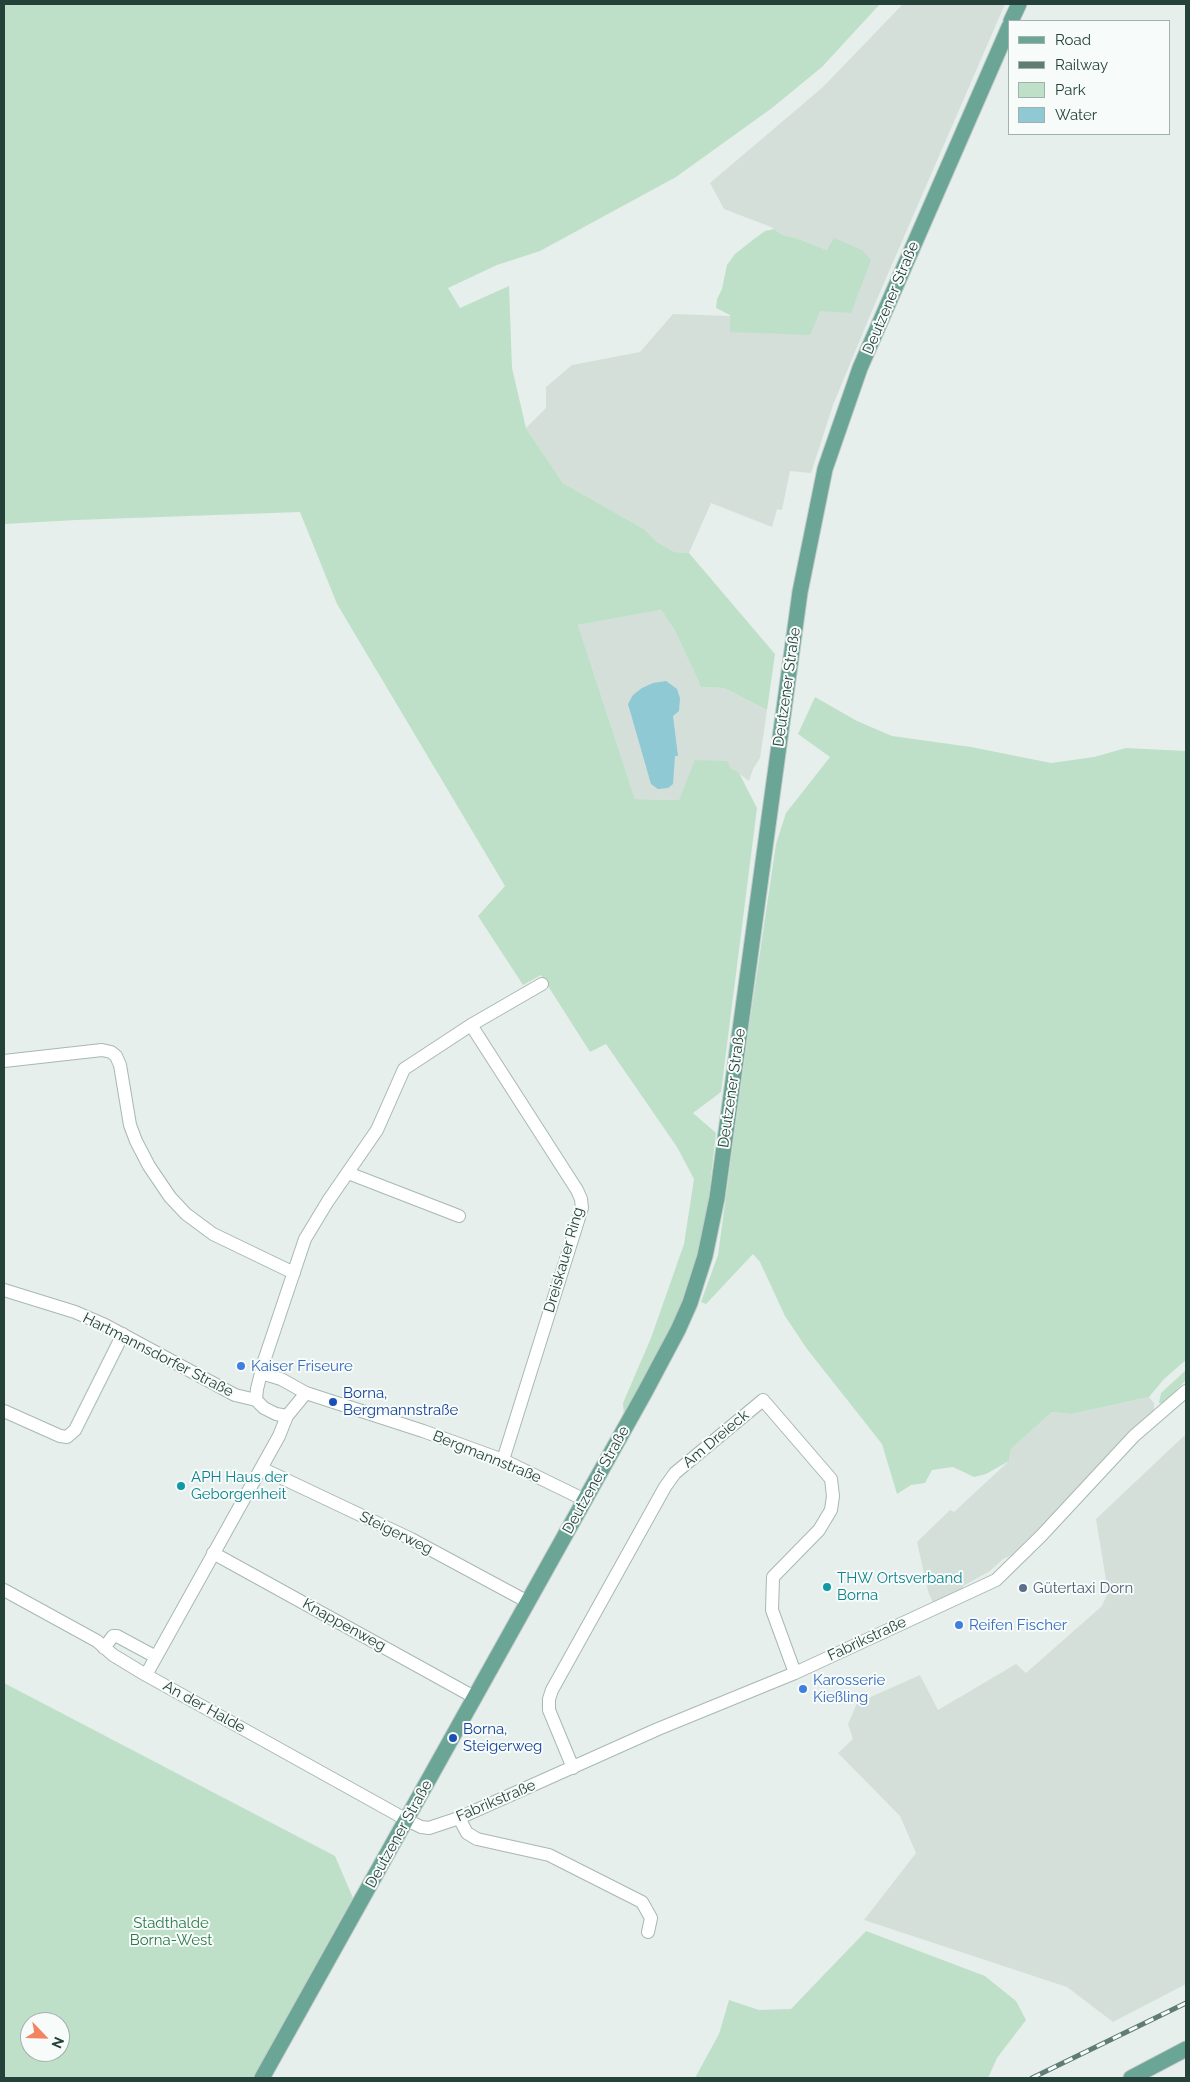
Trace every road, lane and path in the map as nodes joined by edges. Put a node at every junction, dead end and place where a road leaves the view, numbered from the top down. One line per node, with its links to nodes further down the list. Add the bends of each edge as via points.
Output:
1 (1019, 4): 2 (main road)
2 (1011, 20)
3 (1008, 29): 20 (main road, Deutzener Straße, via 860,368 826,469 800,592 710,1234 690,1303 678,1330)
4 (542, 984): 5 (street)
5 (471, 1026): 7 (street, via 404,1069 377,1130); 18 (street, Dreiskauer Ring, via 576,1190 582,1208)
6 (4, 1061): 9 (street, via 102,1050 111,1052 120,1065 136,1142 170,1197 213,1234)
7 (348, 1173): 8 (street); 9 (street, via 309,1230)
8 (459, 1216)
9 (294, 1273): 12 (street)
10 (4, 1290): 11 (street, Hartmannsdorfer Straße, via 75,1312)
11 (123, 1334): 15 (street, Hartmannsdorfer Straße, via 235,1395); 16 (street, via 75,1430 67,1437)
12 (261, 1373): 14 (street, Bergmannstraße, via 281,1379); 15 (street)
13 (1186, 1390): 26 (street, Fabrikstraße, via 1134,1436 996,1580)
14 (306, 1393): 17 (street); 18 (street, Bergmannstraße)
15 (256, 1400): 17 (street, via 264,1408)
16 (4, 1411)
17 (287, 1416): 19 (street)
18 (504, 1460): 20 (street, Bergmannstraße)
19 (261, 1468): 21 (street); 23 (street, Steigerweg, via 411,1539)
20 (584, 1500): 23 (main road, Deutzener Straße)
21 (214, 1553): 25 (street); 28 (street, Knappenweg)
22 (4, 1590): 24 (street, An der Halde, via 97,1641)
23 (528, 1602): 28 (main road, Deutzener Straße)
24 (104, 1648): 25 (street, via 113,1636 117,1636); 27 (street, An der Halde)
25 (156, 1657): 27 (street)
26 (795, 1673): 29 (street, Fabrikstraße); 29 (street, Am Dreieck, via 772,1610 773,1576 820,1530 831,1510 834,1496 830,1480 763,1400 675,1473 664,1487 552,1690 549,1710)
27 (146, 1675): 31 (street, An der Halde)
28 (474, 1697): 31 (main road, Deutzener Straße)
29 (573, 1768): 30 (street, Fabrikstraße)
30 (459, 1818): 31 (street, Fabrikstraße, via 429,1828); 32 (street, via 467,1833 477,1839 550,1855 642,1902 651,1918)
31 (407, 1820): 34 (main road, Deutzener Straße)
32 (648, 1932)
33 (1186, 2049): 35 (main road)
34 (262, 2078)
35 (1130, 2078)

